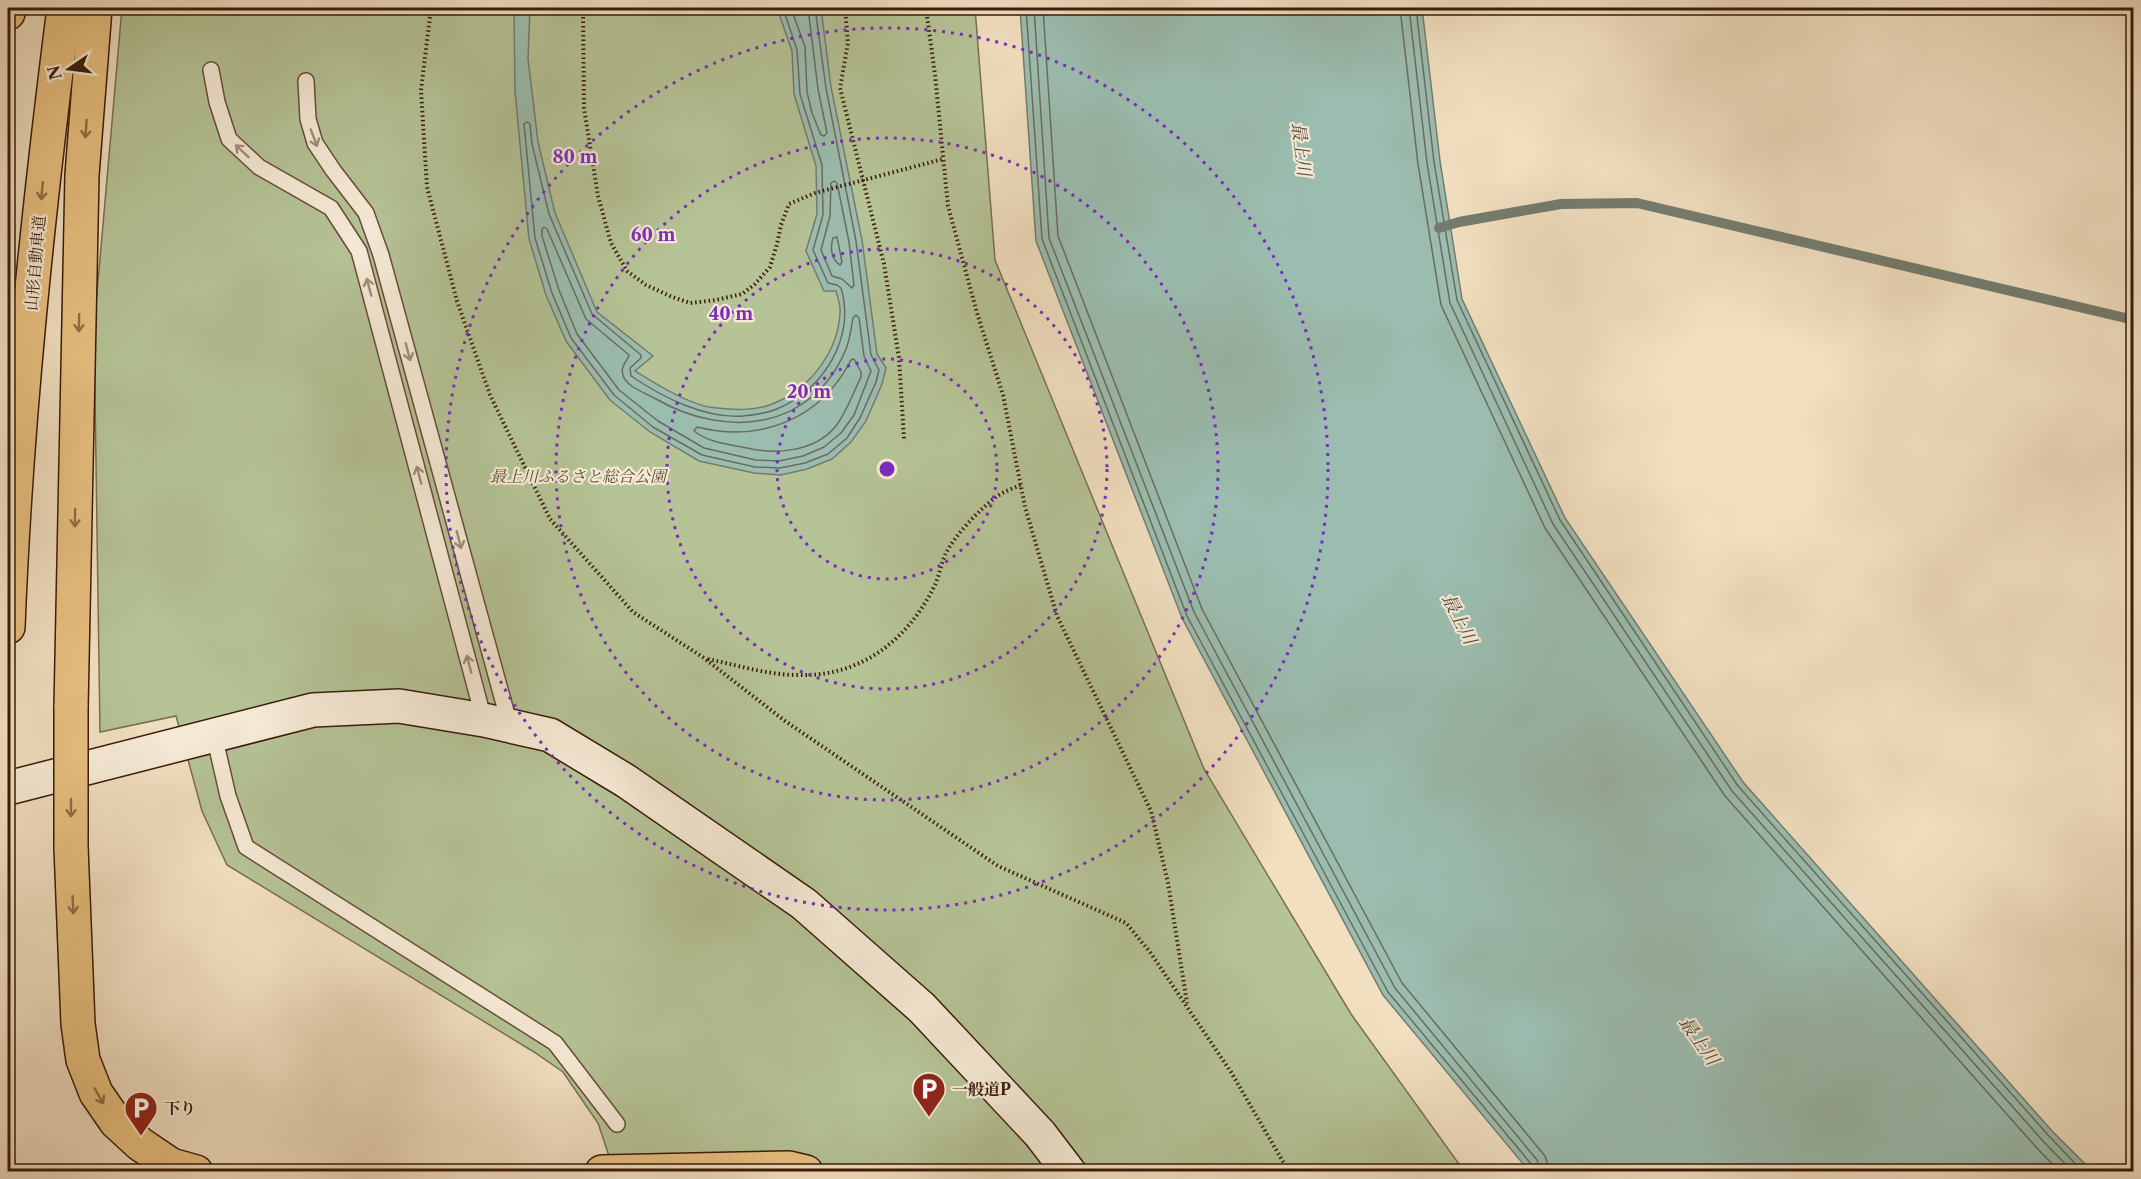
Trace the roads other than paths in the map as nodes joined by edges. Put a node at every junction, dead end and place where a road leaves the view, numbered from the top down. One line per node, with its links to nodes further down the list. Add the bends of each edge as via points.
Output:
1 (8, 8): 4 (highway)
2 (64, 8): 7 (highway, 山形自動車道, one-way to 7, via 40,206 11,528)
3 (95, 8): 12 (highway, one-way to 12, bridge, via 82,175 71,708 71,847 78,1024 83,1060 96,1094 116,1122 171,1165)
4 (8, 13)
5 (211, 70): 8 (lane, one-way to 5, via 359,251 331,208 259,167 229,139)
6 (306, 81): 8 (lane, one-way to 8, via 308,119 315,143 366,213 381,255)
7 (8, 627)
8 (497, 723): 9 (street, via 399,706 313,710); 15 (street, via 550,735 626,781 804,904 922,1008 1040,1134)
9 (214, 735): 10 (street); 11 (lane, via 228,796 246,847 555,1043)
10 (8, 788)
11 (617, 1124)
12 (196, 1172)
13 (603, 1172): 14 (highway, via 789,1168)
14 (806, 1172)
15 (1069, 1172)

